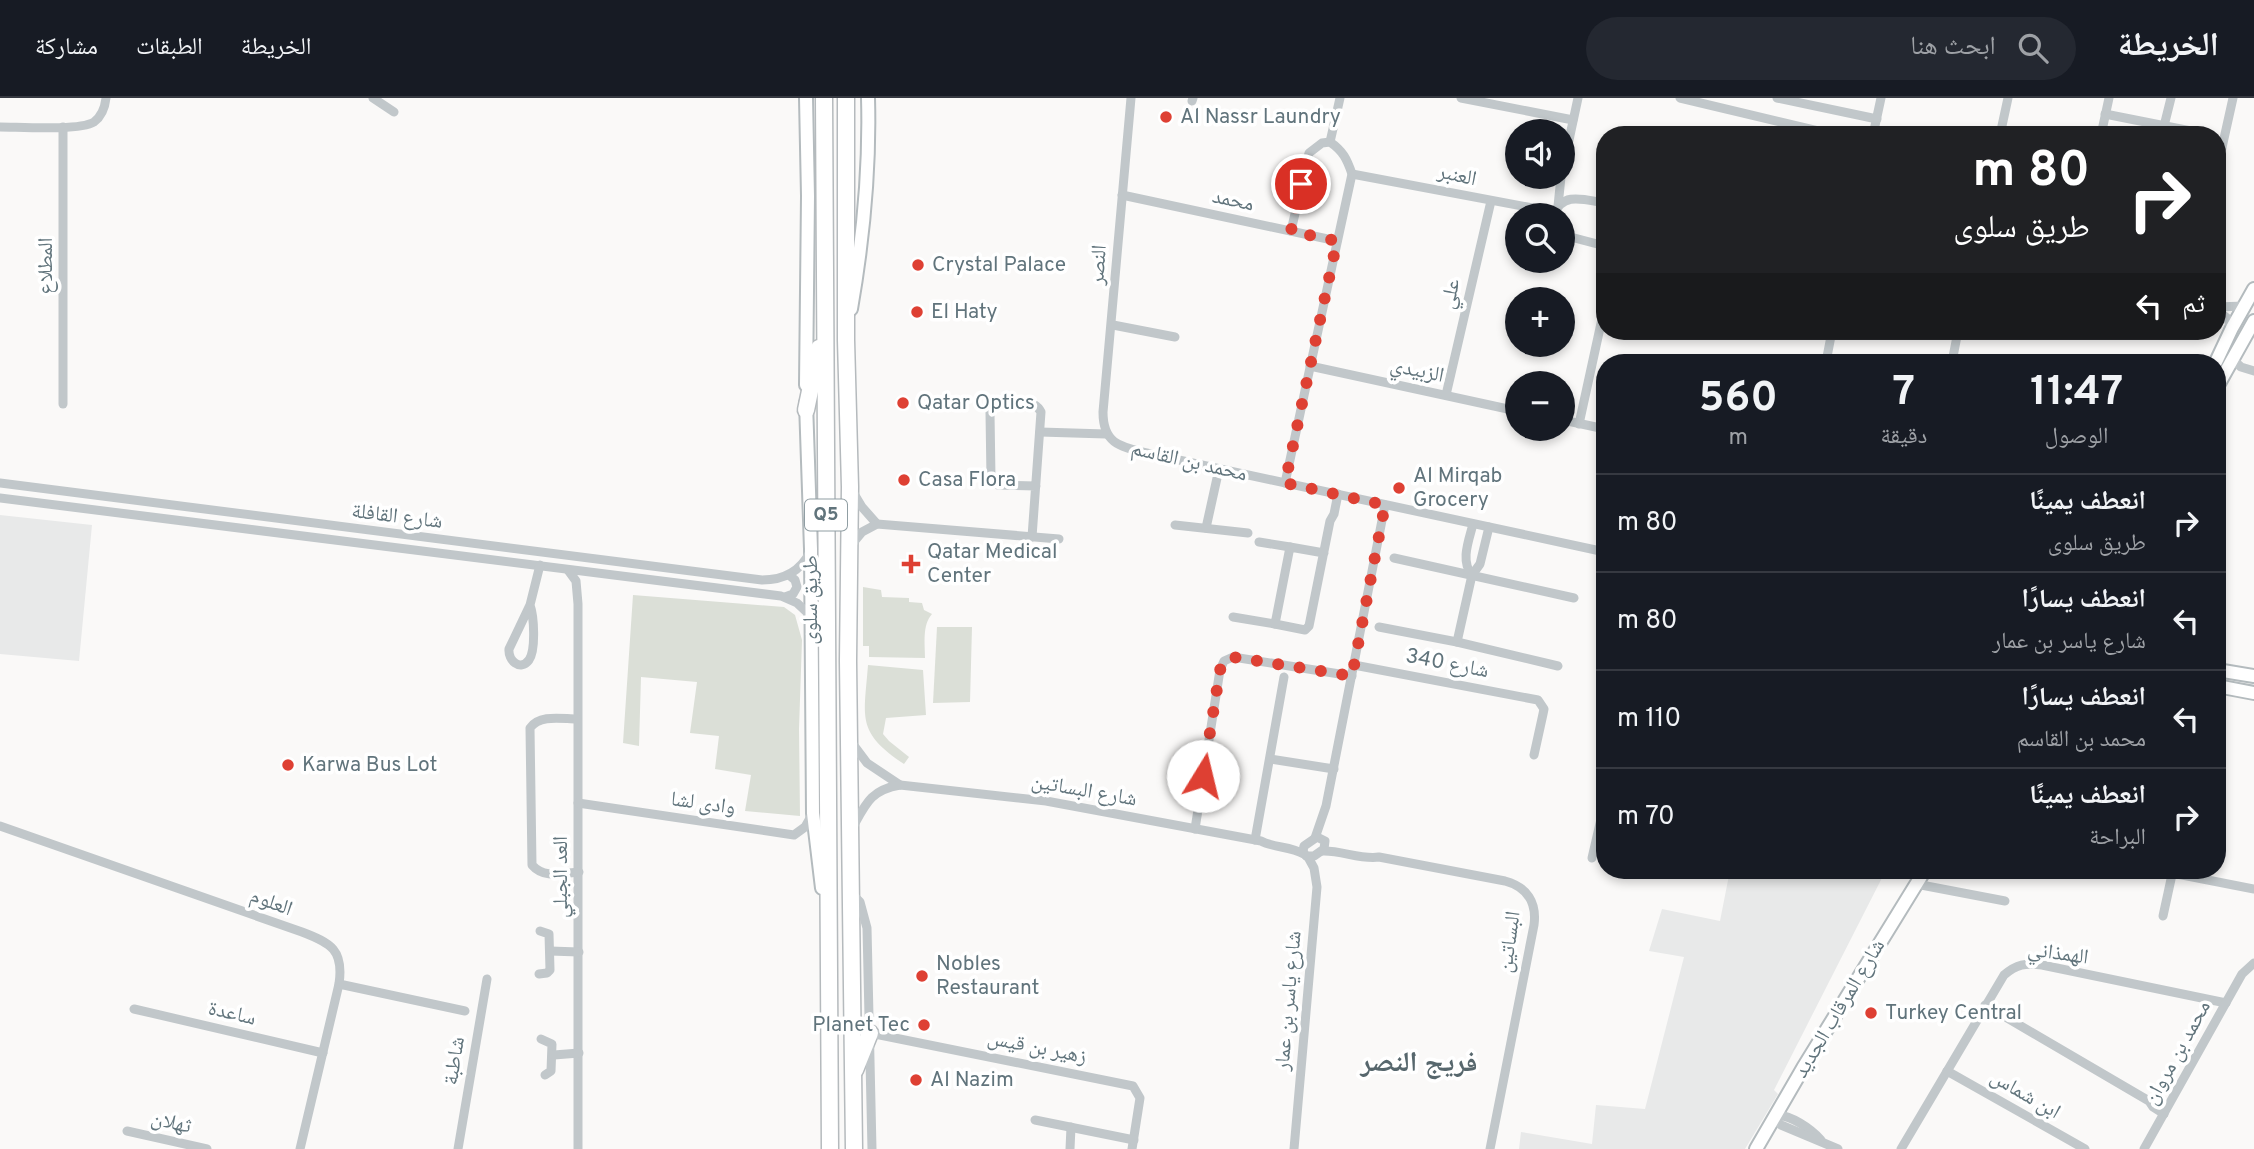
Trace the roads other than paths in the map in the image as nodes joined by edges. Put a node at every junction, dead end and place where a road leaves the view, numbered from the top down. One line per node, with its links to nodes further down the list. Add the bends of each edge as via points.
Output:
1 (106, 98): 32 (street, via 103,111 92,123)
2 (373, 98): 19 (street)
3 (806, 98): 65 (main road, طريق سلوى)
4 (824, 98): 48 (highway, طريق سلوى / Q5)
5 (846, 98): 53 (highway, طريق سلوى / Q5)
6 (868, 98): 53 (main road, طريق سلوى, via 861,239)
7 (1131, 98): 35 (street, النصر)
8 (1340, 98): 33 (street)
9 (1461, 98): 21 (street)
10 (1577, 98): 22 (street)
11 (1680, 98): 18 (street)
12 (1777, 98): 23 (street)
13 (1881, 98): 23 (street)
14 (2008, 98): 27 (street)
15 (2109, 98): 20 (street)
16 (2171, 98): 24 (street)
17 (2233, 98): 30 (street)
18 (1710, 101): 25 (street)
19 (394, 112)
20 (2105, 114): 24 (street); 28 (street)
21 (1568, 119)
22 (1573, 119)
23 (1877, 119): 26 (street)
24 (2164, 125): 29 (street)
25 (1802, 126)
26 (1875, 126)
27 (2002, 126)
28 (2103, 126)
29 (2169, 126)
30 (2224, 126)
31 (0, 127): 32 (street)
32 (64, 127): 63 (street, المطلاع)
33 (1330, 142): 34 (street, via 1347,158); 40 (street, via 1309,153)
34 (1352, 174): 36 (street, العنبر); 42 (street)
35 (1122, 195): 40 (street, محمد); 50 (street, النصر)
36 (1491, 201): 38 (street, العنبر); 62 (street, علي)
37 (1596, 202): 39 (street, العنبر, via 1576,198)
38 (1505, 203)
39 (1563, 203)
40 (1291, 231): 42 (street, محمد)
41 (1575, 238): 43 (street)
42 (1337, 241): 59 (street)
43 (1596, 244)
44 (2254, 289): 45 (main road)
45 (2249, 304): 46 (street); 51 (main road); 56 (main road)
46 (2226, 307)
47 (2226, 317): 51 (street)
48 (826, 318): 65 (highway); 142 (highway, طريق سلوى / Q5)
49 (2254, 321): 56 (main road)
50 (1113, 325): 52 (street); 70 (street, النصر, via 1103,412)
51 (2232, 328): 55 (main road)
52 (1175, 337)
53 (846, 340): 75 (highway, طريق سلوى / Q5)
54 (1597, 340): 57 (street)
55 (2220, 354)
56 (2233, 360): 60 (street); 61 (main road)
57 (1592, 363): 58 (street); 67 (street)
58 (1596, 364)
59 (1310, 366): 62 (street, الزبيدي); 72 (street)
60 (2254, 371)
61 (2226, 372)
62 (1446, 395): 64 (street, الزبيدي)
63 (63, 404)
64 (1505, 408)
65 (806, 410): 89 (main road, طريق سلوى / Q5)
66 (1575, 423): 67 (street)
67 (1579, 424): 68 (street)
68 (1596, 427)
69 (1040, 432): 70 (street); 74 (street); 74 (street, via 1041,412 1034,403 1000,402 991,410 990,478 1003,486)
70 (1106, 434): 71 (street, محمد بن القاسم, via 1122,447)
71 (1219, 469): 72 (street, محمد بن القاسم); 83 (street)
72 (1285, 483): 76 (street, محمد بن القاسم)
73 (0, 484): 97 (street, شارع القافلة, via 762,580)
74 (1036, 486): 85 (street)
75 (850, 487): 79 (street); 90 (highway, طريق سلوى / Q5)
76 (1335, 494): 78 (street, محمد بن القاسم); 92 (street)
77 (0, 498): 94 (street, شارع القافلة)
78 (1385, 505): 80 (street, محمد بن القاسم); 108 (street)
79 (877, 524): 85 (street); 90 (street, طريق سلوى, via 862,532)
80 (1473, 524): 82 (street, محمد بن القاسم); 98 (street, via 1466,561)
81 (1175, 525): 83 (street)
82 (1489, 527): 91 (street, محمد بن القاسم); 98 (street)
83 (1206, 528): 84 (street)
84 (1248, 533)
85 (1032, 537): 86 (street)
86 (1059, 539)
87 (1259, 542): 88 (street)
88 (1290, 547): 92 (street); 105 (street)
89 (811, 549): 97 (street); 103 (main road, طريق سلوى / Q5)
90 (848, 549): 117 (highway, طريق سلوى / Q5)
91 (1596, 550)
92 (1324, 553): 105 (street, via 1309,626 1305,630)
93 (1394, 558): 98 (street)
94 (540, 565): 95 (street, شارع القافلة); 102 (street)
95 (567, 569): 96 (street, شارع القافلة); 101 (street, العد الجبلي, via 576,581)
96 (591, 572): 99 (street, شارع القافلة); 101 (street, العد الجبلي, via 582,583)
97 (789, 575): 99 (street, via 797,587)
98 (1472, 575): 100 (street); 107 (street)
99 (785, 597): 103 (street)
100 (1574, 598)
101 (578, 604): 116 (street, العد الجبلي)
102 (530, 605): 102 (street, via 509,649 511,661 517,664 531,655)
103 (811, 617): 123 (main road, طريق سلوى / Q5)
104 (1233, 617): 105 (street)
105 (1275, 624)
106 (1379, 627): 107 (street)
107 (1457, 642): 109 (street)
108 (1354, 665): 111 (street); 118 (street, شارع 340, via 1538,700 1544,709)
109 (1559, 666)
110 (2226, 671): 112 (main road)
111 (1352, 676): 120 (street); 125 (street, via 1233,657 1224,661)
112 (2254, 676)
113 (1284, 677): 119 (street)
114 (2226, 690): 115 (main road)
115 (2254, 693)
116 (577, 719): 122 (street, العد الجبلي); 132 (street, via 541,719 530,728 532,865 546,875)
117 (849, 737): 121 (street, شارع البساتين, via 867,763); 126 (highway, طريق سلوى / Q5)
118 (1534, 755)
119 (1270, 759): 120 (street); 127 (street)
120 (1334, 769): 129 (street)
121 (900, 785): 125 (street, شارع البساتين, via 1046,801); 126 (street, via 870,798)
122 (578, 803): 123 (street, وادى لشا, via 794,835); 132 (street, العد الجبلي)
123 (813, 813): 142 (main road, طريق سلوى / Q5)
124 (0, 826): 148 (street, العلوم, via 323,940 341,961)
125 (1195, 829): 127 (street, شارع البساتين)
126 (851, 832): 138 (highway, طريق سلوى / Q5)
127 (1258, 840): 129 (street, شارع البساتين); 130 (street, شارع البساتين)
128 (1596, 841): 131 (street)
129 (1320, 842): 130 (street); 130 (street, via 1304,846); 176 (street, البساتين, via 1515,884 1530,896 1534,925)
130 (1306, 855): 175 (street, شارع ياسر بن عمار, via 1317,887)
131 (1592, 858)
132 (579, 872): 144 (street, العد الجبلي)
133 (1919, 879): 136 (main road, شارع المرقاب الجديد)
134 (2171, 879): 140 (street)
135 (2209, 879): 137 (street)
136 (1916, 884): 139 (street); 162 (main road, شارع المرقاب الجديد)
137 (2254, 889)
138 (851, 892): 153 (street, طريق سلوى, via 860,902 867,928); 160 (highway, طريق سلوى / Q5)
139 (2005, 901)
140 (2163, 916)
141 (540, 932): 143 (street, via 550,934)
142 (828, 933): 171 (highway, طريق سلوى / Q5)
143 (551, 951): 144 (street); 146 (street, via 550,970)
144 (579, 951): 156 (street, العد الجبلي)
145 (2254, 963): 149 (street, محمد بن مروان, via 2242,974)
146 (539, 974)
147 (486, 979): 169 (street, شاطبة)
148 (339, 984): 152 (street); 155 (street, العلوم)
149 (2226, 1003): 150 (street, الهمذاني, via 2026,963 2004,975); 161 (street, محمد بن مروان)
150 (1985, 1005): 158 (street, الهمذاني); 161 (street)
151 (134, 1009): 155 (street, ساعدة)
152 (465, 1011)
153 (870, 1033): 160 (highway); 166 (street, زهير بن قيس, via 1133,1087 1140,1098); 173 (street, طريق سلوى)
154 (541, 1039): 157 (street, via 552,1044)
155 (323, 1053): 168 (street, العلوم)
156 (579, 1053): 157 (street); 170 (street, العد الجبلي)
157 (554, 1055): 159 (street, via 553,1069)
158 (1947, 1070): 179 (street, الهمذاني); 180 (street, ابن شماس)
159 (545, 1075)
160 (853, 1076): 172 (highway, طريق سلوى / Q5)
161 (2166, 1111): 181 (street, محمد بن مروان)
162 (1774, 1117): 177 (main road, شارع المرقاب الجديد); 178 (street, via 1781,1125)
163 (1035, 1119): 164 (street)
164 (1071, 1127): 166 (street); 174 (street)
165 (127, 1130): 167 (street, ثهلان)
166 (1133, 1144)
167 (207, 1149)
168 (300, 1149)
169 (458, 1149)
170 (578, 1149)
171 (830, 1149)
172 (854, 1149)
173 (872, 1149)
174 (1070, 1149)
175 (1294, 1149)
176 (1490, 1149)
177 (1756, 1149)
178 (1838, 1149)
179 (1901, 1149)
180 (2085, 1149)
181 (2144, 1149)

